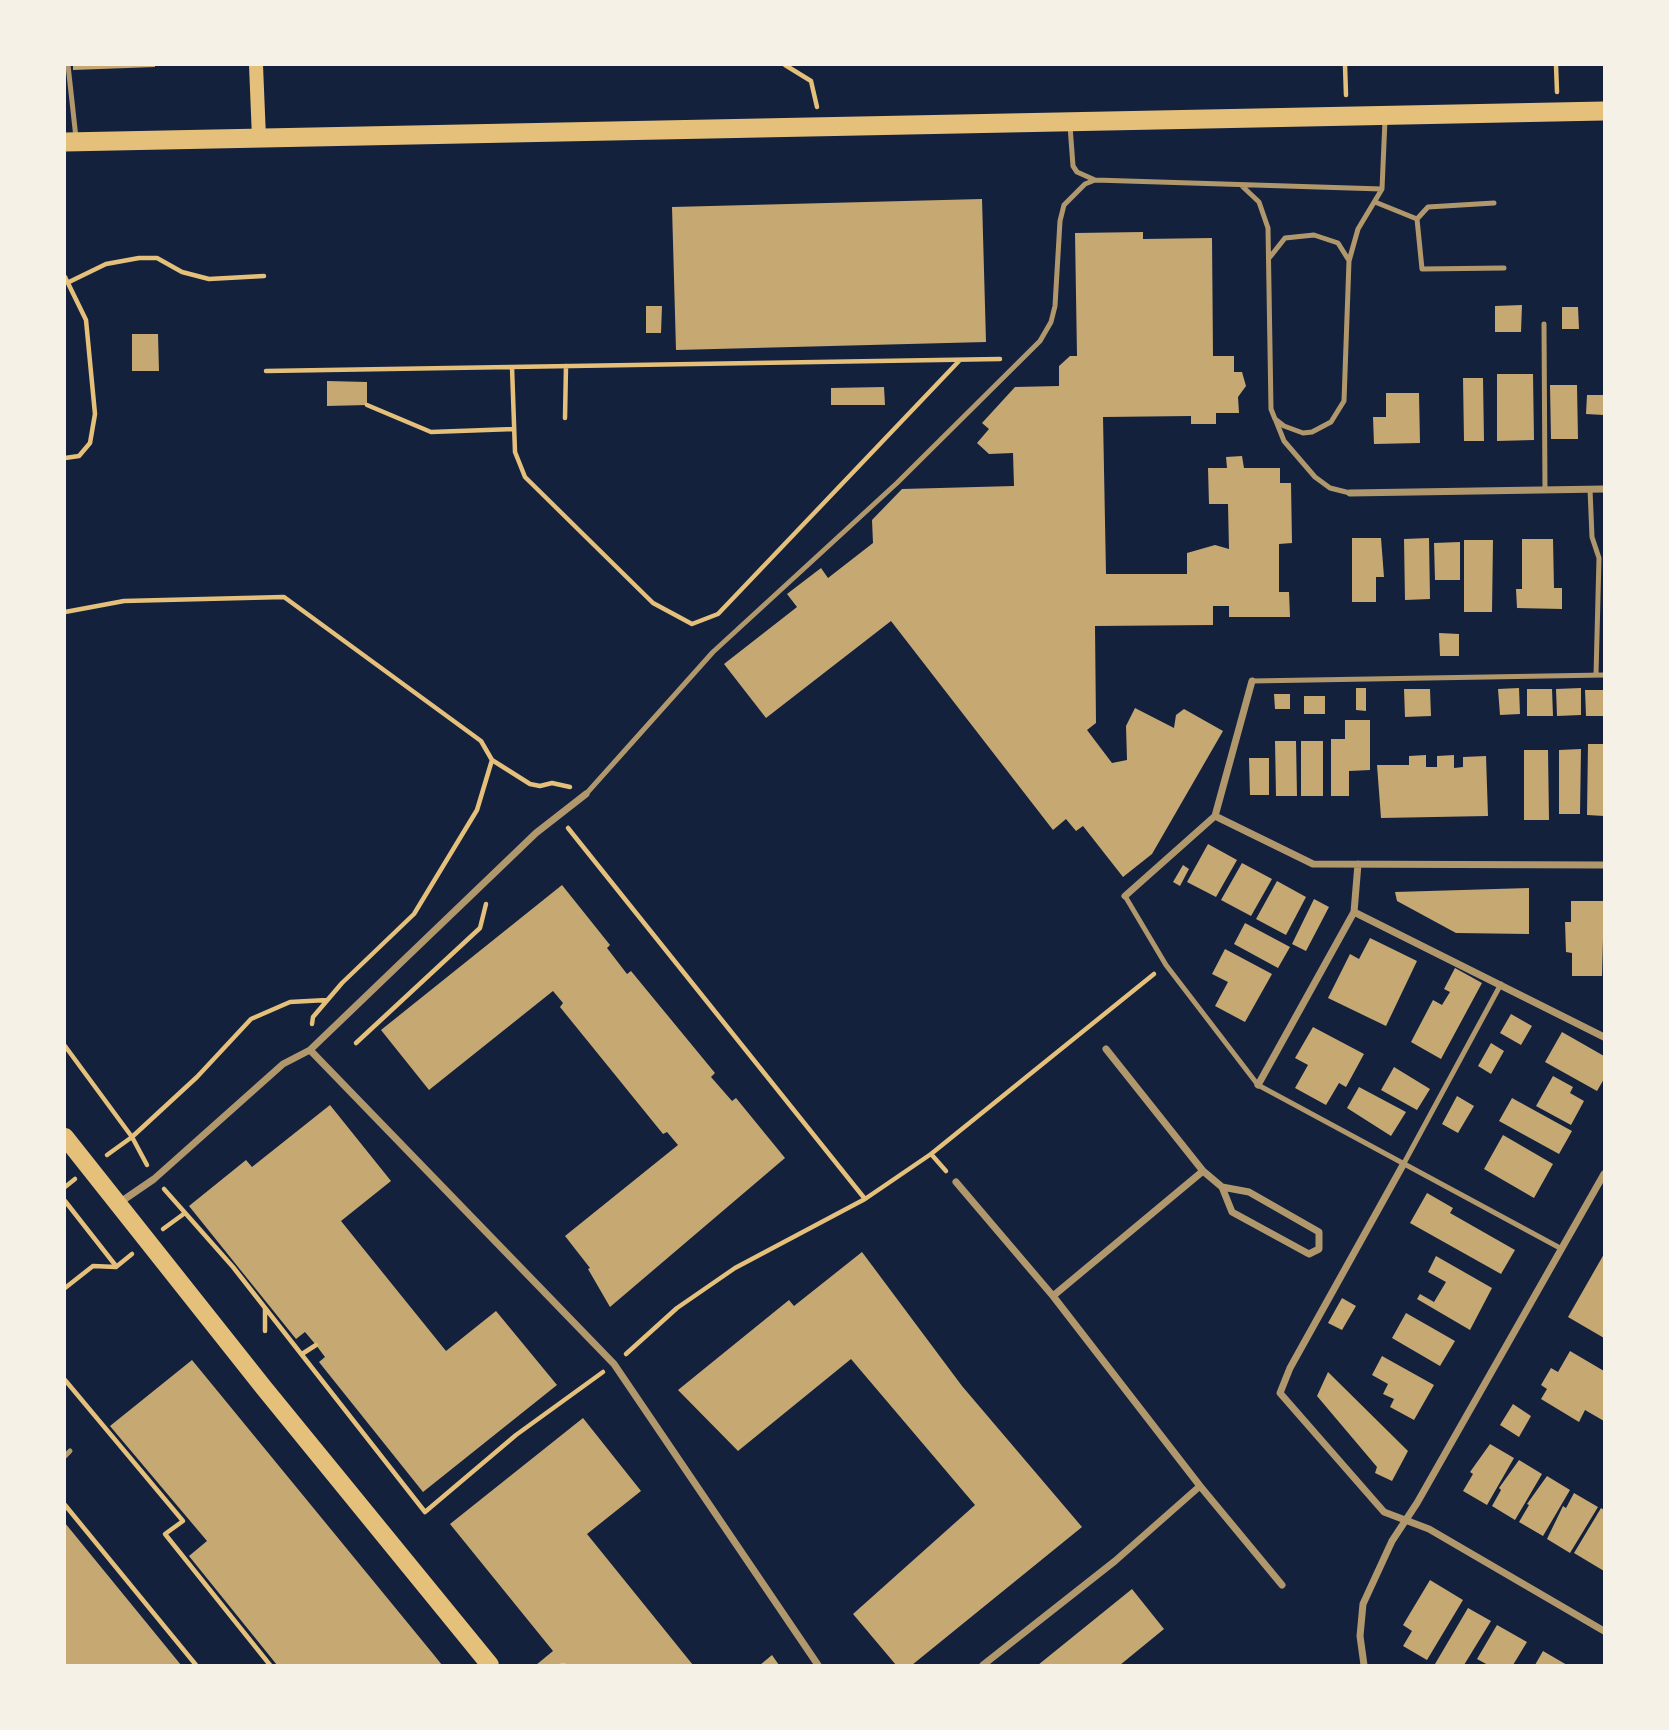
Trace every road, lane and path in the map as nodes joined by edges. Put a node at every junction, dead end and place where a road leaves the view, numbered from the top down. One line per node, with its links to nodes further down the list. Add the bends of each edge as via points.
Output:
1 (68, 65): 11 (lane)
2 (256, 65): 10 (main road)
3 (785, 65): 9 (path, via 811,81)
4 (1345, 65): 7 (path)
5 (1604, 111): 6 (highway)
6 (1385, 115): 7 (highway); 14 (lane)
7 (1347, 116): 8 (highway)
8 (1069, 121): 9 (highway); 12 (lane, via 1073,166)
9 (819, 126): 10 (highway)
10 (258, 138): 11 (highway)
11 (71, 142)
12 (1095, 180): 13 (lane); 25 (lane, via 1073,193 1065,205 1059,221 1051,322)
13 (1239, 185): 14 (lane); 18 (lane, via 1264,210)
14 (1382, 188): 15 (lane)
15 (1376, 202): 17 (lane); 19 (lane, via 1358,229)
16 (1494, 203): 17 (lane, via 1428,207)
17 (1417, 219): 20 (lane, via 1422,269)
18 (1268, 261): 19 (lane, via 1285,238 1314,235 1338,243); 32 (lane, via 1270,393)
19 (1349, 261): 32 (lane, via 1346,386 1338,416 1303,433)
20 (1504, 268)
21 (264, 276): 23 (path, via 209,279 182,272 157,258 139,258 106,264)
22 (65, 277): 23 (path)
23 (69, 282): 34 (path, via 86,320 95,414 90,443 79,456)
24 (1545, 324): 35 (lane)
25 (1024, 359): 26 (path); 44 (lane, via 713,652)
26 (960, 360): 27 (path); 33 (path, via 718,614 692,624 653,603 525,477 515,452)
27 (566, 366): 28 (path); 31 (path)
28 (512, 367): 29 (path); 33 (path)
29 (266, 371)
30 (367, 405): 33 (path, via 431,432)
31 (565, 418)
32 (1275, 419): 38 (lane, via 1284,441 1315,477)
33 (514, 429)
34 (65, 458)
35 (1545, 489): 36 (street); 38 (street)
36 (1590, 489): 37 (street); 40 (lane, via 1591,537 1599,558)
37 (1604, 489)
38 (1350, 493)
39 (65, 612): 43 (path, via 124,601 284,597 481,741)
40 (1596, 675): 41 (lane); 42 (lane)
41 (1604, 675)
42 (1252, 681): 46 (street)
43 (492, 760): 44 (path, via 530,784 552,783); 64 (path, via 477,810 414,914 328,1000 290,1002 251,1019)
44 (586, 794): 45 (street)
45 (559, 816): 48 (path); 61 (street)
46 (1215, 816): 50 (street, via 1313,864); 52 (street)
47 (575, 818): 48 (path)
48 (567, 827): 49 (path); 75 (path)
49 (560, 833)
50 (1358, 864): 51 (street); 54 (street)
51 (1604, 865)
52 (1125, 896): 55 (lane)
53 (487, 899): 58 (path, via 480,928)
54 (1354, 912): 56 (street); 62 (street)
55 (1166, 965): 62 (lane); 65 (path)
56 (1501, 984): 57 (street); 66 (lane)
57 (1604, 1037)
58 (356, 1044)
59 (65, 1046): 64 (path)
60 (1106, 1049): 68 (street)
61 (310, 1050): 70 (street, via 283,1064); 88 (street)
62 (1258, 1084): 66 (lane)
63 (65, 1137): 67 (main road)
64 (132, 1137): 67 (path); 70 (path)
65 (930, 1154): 71 (path); 75 (path)
66 (1403, 1166): 80 (lane); 92 (street, via 1280,1393 1384,1512)
67 (89, 1168): 72 (path); 77 (main road)
68 (1203, 1171): 73 (street); 83 (street)
69 (1604, 1174): 74 (street)
70 (154, 1179): 77 (street); 78 (path)
71 (956, 1182): 83 (street)
72 (65, 1187)
73 (1222, 1187): 73 (street, via 1232,1212 1309,1254 1319,1249 1319,1233 1249,1192)
74 (1601, 1189): 80 (street)
75 (865, 1199): 88 (path, via 735,1268 677,1308)
76 (65, 1201): 81 (path)
77 (119, 1203): 79 (main road)
78 (185, 1213): 79 (path); 84 (path)
79 (149, 1240): 81 (path); 97 (main road)
80 (1560, 1248): 92 (street)
81 (116, 1267): 82 (path, via 93,1266)
82 (65, 1288)
83 (1053, 1296): 90 (street)
84 (265, 1307): 85 (path); 87 (path)
85 (265, 1331)
86 (316, 1345): 87 (path)
87 (302, 1354): 88 (path, via 425,1512 516,1435)
88 (614, 1364): 98 (street)
89 (65, 1380): 96 (path, via 183,1521 165,1534)
90 (1200, 1486): 93 (street); 99 (street, via 1115,1562)
91 (65, 1505): 95 (path)
92 (1405, 1520): 94 (street, via 1429,1529); 100 (street, via 1363,1604 1360,1636)
93 (1282, 1585)
94 (1604, 1631)
95 (196, 1665)
96 (270, 1665)
97 (490, 1665)
98 (818, 1665)
99 (982, 1665)
100 (1364, 1665)

